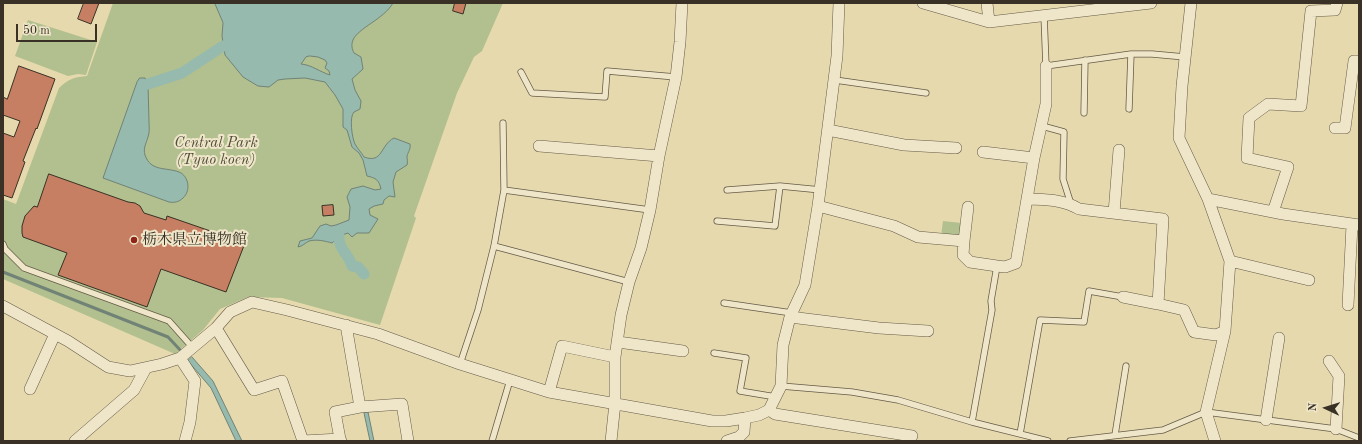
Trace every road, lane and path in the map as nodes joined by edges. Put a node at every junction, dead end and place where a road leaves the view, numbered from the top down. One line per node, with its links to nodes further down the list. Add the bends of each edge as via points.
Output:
1 (682, 3): 16 (street)
2 (839, 3): 17 (street)
3 (923, 3): 9 (street)
4 (987, 3): 9 (street)
5 (1151, 3): 8 (street)
6 (1191, 3): 11 (street)
7 (1337, 3): 41 (street, via 1335,10 1311,11 1301,106 1268,104 1249,118 1247,158 1288,167)
8 (1044, 15): 9 (street); 14 (lane)
9 (989, 22)
10 (1131, 54): 11 (lane); 12 (lane); 19 (lane)
11 (1185, 57): 36 (street, via 1179,138)
12 (1085, 60): 14 (lane); 20 (lane)
13 (1359, 61): 23 (street, via 1354,61 1346,128)
14 (1046, 66): 22 (street, via 1046,104)
15 (521, 72): 16 (lane, via 532,93 605,97 607,71)
16 (676, 77): 29 (street)
17 (835, 80): 18 (lane); 24 (street)
18 (926, 93)
19 (1129, 109)
20 (1084, 113)
21 (503, 123): 32 (lane)
22 (1042, 126): 30 (street); 37 (lane, via 1064,132 1063,179)
23 (1335, 128)
24 (828, 130): 26 (street, via 904,145); 34 (street)
25 (539, 146): 29 (street)
26 (956, 148)
27 (1118, 150): 42 (street)
28 (983, 152): 30 (street)
29 (658, 156): 40 (street)
30 (1034, 158): 35 (street)
31 (780, 186): 33 (lane); 34 (lane); 43 (lane, via 775,226)
32 (504, 190): 40 (lane); 47 (lane)
33 (727, 190)
34 (821, 190): 38 (street)
35 (1026, 199): 37 (street); 49 (street, via 1016,263 1005,267)
36 (1208, 199): 41 (street); 48 (street)
37 (1071, 204): 42 (street, via 1079,209)
38 (818, 206): 45 (street, via 894,226 918,237); 57 (street, via 805,285)
39 (968, 207): 45 (street)
40 (650, 210): 51 (street)
41 (1273, 212): 44 (street)
42 (1114, 214): 54 (street, via 1163,219)
43 (716, 221)
44 (1356, 225): 55 (street)
45 (964, 242): 49 (street, via 963,255 970,262)
46 (3, 244): 65 (lane, via 24,268 169,321)
47 (494, 246): 51 (lane); 71 (lane, via 478,310)
48 (1230, 261): 50 (street); 61 (street)
49 (997, 266): 85 (lane, via 991,301 992,310)
50 (1309, 280)
51 (630, 282): 64 (street)
52 (1123, 297): 54 (street); 87 (lane, via 1089,291 1084,322 1040,320)
53 (724, 303): 57 (lane)
54 (1158, 304): 61 (street, via 1184,310 1194,332 1216,335)
55 (1348, 305)
56 (3, 308): 62 (street)
57 (791, 315): 60 (street, via 880,328); 75 (street, via 783,345)
58 (346, 325): 59 (street, via 252,302 230,312); 71 (street); 80 (street)
59 (216, 328): 65 (street); 95 (street, via 254,390 282,381)
60 (928, 331)
61 (1225, 331): 82 (street)
62 (55, 334): 73 (street, via 108,367 130,371); 76 (street)
63 (1279, 338): 84 (street)
64 (618, 342): 66 (street); 68 (street)
65 (193, 348): 69 (street)
66 (683, 351)
67 (714, 353): 78 (lane, via 746,358 740,391)
68 (615, 357): 77 (street, via 562,346); 79 (street)
69 (180, 358): 73 (street); 94 (street, via 195,381)
70 (1329, 361): 86 (street, via 1339,376)
71 (460, 364): 74 (street)
72 (1126, 366): 89 (lane)
73 (146, 368): 93 (street, via 134,390)
74 (510, 380): 77 (street); 97 (lane)
75 (781, 386): 78 (street); 85 (lane, via 852,392 898,400)
76 (30, 389)
77 (549, 392): 79 (street)
78 (777, 397): 81 (street)
79 (615, 403): 83 (street, via 712,421); 98 (street)
80 (360, 407): 92 (street, via 335,412); 96 (street, via 402,404)
81 (769, 410): 83 (street); 88 (street, via 775,414)
82 (1206, 412): 84 (lane); 89 (lane, via 1163,430); 102 (street)
83 (744, 418): 99 (street, via 744,432)
84 (1266, 420): 86 (lane)
85 (972, 422): 87 (lane)
86 (1336, 429): 90 (lane)
87 (1020, 434): 100 (lane)
88 (912, 436)
89 (1115, 436): 91 (lane)
90 (1359, 438)
91 (1105, 439): 101 (lane)
92 (340, 440): 95 (street)
93 (75, 441)
94 (185, 441)
95 (303, 441)
96 (408, 441)
97 (492, 441)
98 (611, 441)
99 (728, 441)
100 (1048, 441)
101 (1070, 441)
102 (1215, 441)

